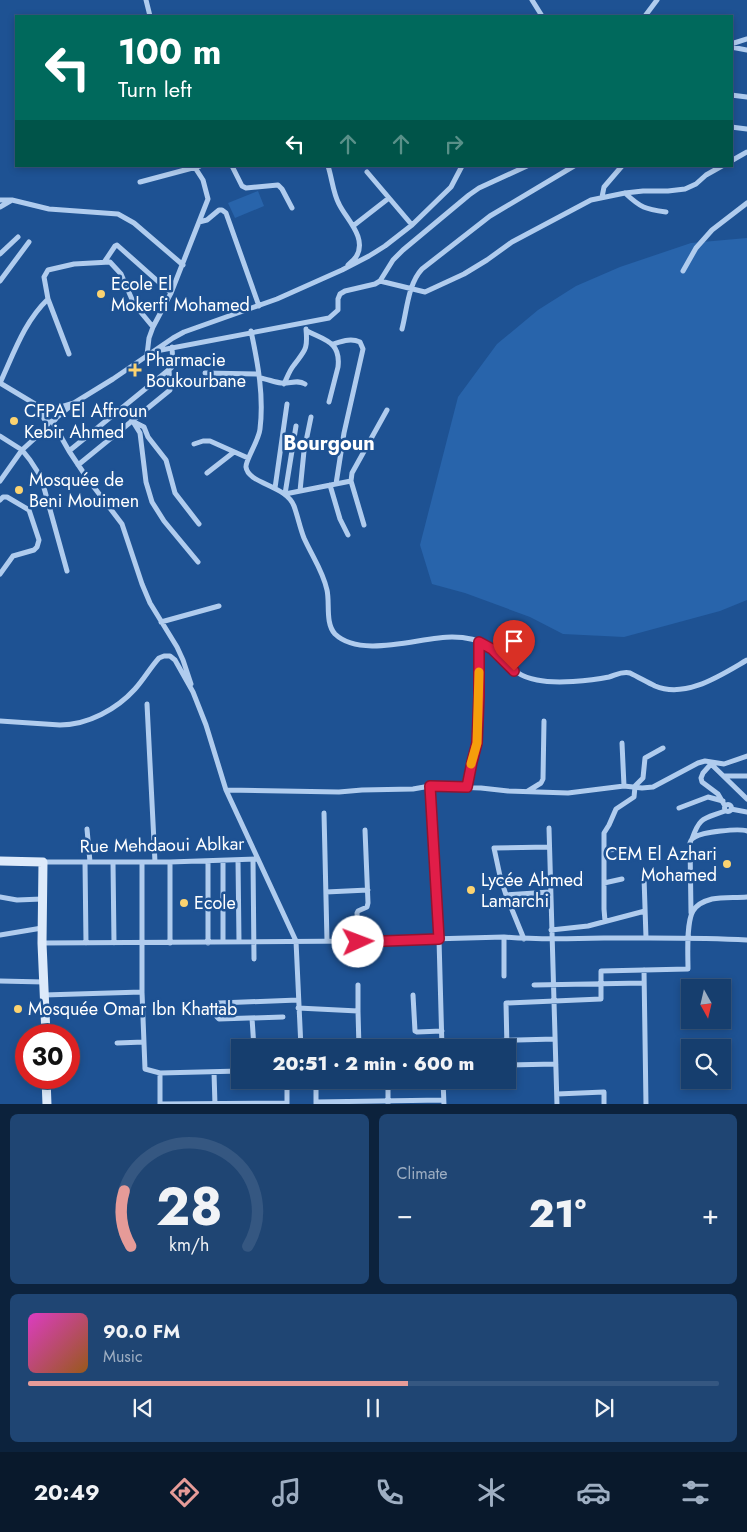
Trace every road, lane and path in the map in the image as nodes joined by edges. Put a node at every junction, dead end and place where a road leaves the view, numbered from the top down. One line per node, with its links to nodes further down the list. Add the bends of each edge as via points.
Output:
1 (146, 0): 4 (street)
2 (532, 0): 5 (street)
3 (657, 0): 6 (street)
4 (150, 15)
5 (541, 15)
6 (646, 15)
7 (747, 38): 8 (street)
8 (733, 44)
9 (733, 46): 10 (street)
10 (747, 50)
11 (733, 95): 12 (street)
12 (747, 97)
13 (733, 127): 14 (street)
14 (747, 129)
15 (747, 152): 16 (street)
16 (741, 156): 17 (street); 18 (street)
17 (747, 159)
18 (733, 160)
19 (192, 167): 29 (street)
20 (196, 167): 39 (street, via 204,180 208,199)
21 (232, 167): 37 (street, via 246,188 278,185)
22 (328, 167): 41 (street, via 338,203)
23 (461, 167): 40 (street, via 451,187)
24 (525, 167): 50 (street, via 469,195 403,250)
25 (572, 167): 51 (street, via 482,222 422,269)
26 (621, 167): 31 (street, via 604,187)
27 (721, 167): 30 (street, via 691,187)
28 (366, 172): 32 (street)
29 (140, 182)
30 (626, 193): 31 (street); 38 (street, via 646,209)
31 (602, 197): 51 (street, via 550,221 433,289 425,292)
32 (389, 198): 40 (street); 41 (street)
33 (0, 200): 34 (street)
34 (12, 200): 36 (street); 46 (street, via 49,209 113,212 124,216)
35 (747, 203): 48 (street, via 712,230 696,248)
36 (0, 207)
37 (292, 208)
38 (666, 212)
39 (200, 222): 46 (street); 54 (street, via 218,210 226,213)
40 (412, 225): 47 (street, via 377,251)
41 (353, 226): 47 (street, via 359,250)
42 (18, 237): 44 (street)
43 (29, 242): 49 (street)
44 (0, 254)
45 (106, 261): 52 (street, via 117,245); 53 (street, via 48,270 44,277); 56 (street, via 117,269 134,304)
46 (183, 265): 52 (street)
47 (344, 269): 54 (street)
48 (683, 272)
49 (0, 281)
50 (380, 281): 51 (street); 55 (street, via 342,292 334,314 324,320)
51 (411, 289): 57 (street)
52 (171, 293): 56 (street)
53 (48, 300): 63 (street); 68 (street, via 30,320)
54 (259, 306): 62 (street, via 184,332)
55 (306, 322): 58 (street); 59 (street)
56 (153, 327): 64 (street)
57 (402, 329)
58 (307, 331): 60 (street); 69 (street, via 305,352)
59 (251, 332): 61 (street); 67 (street)
60 (333, 344): 71 (street, via 338,361); 93 (street, via 353,340 360,342 363,349)
61 (172, 347): 62 (street); 65 (street)
62 (152, 351): 64 (street)
63 (68, 354)
64 (147, 355): 72 (street)
65 (169, 370): 79 (street, via 170,390); 84 (street)
66 (205, 374): 67 (street)
67 (260, 376): 69 (street); 86 (street, via 260,428)
68 (0, 383): 75 (street)
69 (284, 384): 70 (street, via 301,381)
70 (305, 384)
71 (329, 402)
72 (74, 403): 74 (street); 78 (street)
73 (287, 404): 94 (street)
74 (54, 409): 75 (street); 78 (street, via 57,413)
75 (45, 410): 78 (street, via 43,415)
76 (387, 410): 92 (street, via 352,473)
77 (311, 417): 95 (street)
78 (51, 420): 83 (street); 84 (street)
79 (132, 420): 88 (street); 98 (street, via 144,427 166,460 175,493); 101 (street, via 140,434 152,502)
80 (296, 426): 96 (street)
81 (0, 436): 83 (street)
82 (194, 444): 85 (street, via 210,441)
83 (22, 450): 87 (street); 102 (street, via 41,477)
84 (69, 451): 88 (street)
85 (234, 452): 86 (street); 90 (street)
86 (248, 458): 94 (street, via 247,471)
87 (14, 460): 89 (street); 91 (street)
88 (78, 465): 105 (street, via 122,524 142,584)
89 (1, 471)
90 (207, 472)
91 (0, 480)
92 (351, 481): 93 (street); 99 (street)
93 (333, 484): 95 (street); 100 (street, via 340,519)
94 (275, 488): 96 (street)
95 (300, 491): 96 (street)
96 (285, 494): 106 (street, via 293,504 304,539 323,573 330,624 335,634 364,646 453,637)
97 (0, 500): 103 (street, via 7,496 29,510 40,540 34,550 13,556)
98 (198, 524)
99 (364, 525)
100 (348, 535)
101 (198, 562)
102 (67, 571)
103 (0, 574)
104 (219, 606): 105 (street)
105 (161, 622): 108 (street, via 183,660)
106 (479, 642): 107 (street, via 492,649 517,673 549,681 592,679 626,672 655,686 685,688 717,678); 120 (street, via 477,743)
107 (747, 660)
108 (193, 692): 110 (street, via 175,660 164,656 126,697 90,719 68,725); 122 (street)
109 (147, 704): 145 (street)
110 (0, 721)
111 (544, 721): 123 (street, via 543,779)
112 (622, 743): 119 (street)
113 (663, 748): 121 (street, via 645,758 643,778)
114 (747, 756): 115 (street, via 724,764)
115 (708, 762): 116 (street); 121 (street, via 688,767 653,787); 125 (street, via 702,782 718,794)
116 (724, 776): 117 (street); 124 (street)
117 (747, 776)
118 (430, 786): 120 (street); 122 (street, via 413,790 339,792); 167 (street)
119 (624, 786): 121 (street); 123 (street, via 568,793)
120 (467, 787): 123 (street)
121 (634, 787): 136 (street, via 634,797 616,809 604,833)
122 (226, 790): 138 (street)
123 (527, 792)
124 (747, 798)
125 (724, 806): 126 (street, via 708,798); 127 (street, via 728,812 731,808); 133 (street, via 696,825)
126 (678, 808)
127 (747, 812)
128 (324, 813): 152 (street)
129 (548, 828): 134 (street)
130 (87, 829): 143 (street)
131 (366, 830): 151 (street)
132 (747, 830): 133 (street, via 700,834)
133 (692, 839): 159 (street)
134 (549, 847): 153 (street); 154 (street, via 494,848)
135 (626, 849): 136 (street)
136 (604, 850): 150 (street)
137 (238, 860): 138 (street, Rue Mehdaoui Ablkar); 141 (street, Rue Mehdaoui Ablkar); 175 (street)
138 (256, 860): 171 (street, Rue Mehdaoui Ablkar); 176 (street)
139 (0, 861): 142 (street)
140 (208, 861): 141 (street, Rue Mehdaoui Ablkar); 146 (street, Rue Mehdaoui Ablkar); 173 (street)
141 (223, 861): 174 (street)
142 (43, 862): 143 (street, Rue Mehdaoui Ablkar); 157 (street)
143 (88, 862): 144 (street, Rue Mehdaoui Ablkar); 179 (street)
144 (113, 862): 147 (street, Rue Mehdaoui Ablkar); 180 (street)
145 (156, 862): 146 (street, Rue Mehdaoui Ablkar); 147 (street, Rue Mehdaoui Ablkar)
146 (170, 862): 182 (street)
147 (142, 863): 181 (street)
148 (644, 877): 158 (street)
149 (622, 879): 150 (street)
150 (604, 883): 160 (street)
151 (368, 890): 152 (street); 177 (street, via 368,906 357,913)
152 (326, 892): 172 (street)
153 (550, 892): 154 (street); 162 (street)
154 (506, 895): 168 (street)
155 (0, 897): 157 (street, via 17,900)
156 (747, 897): 159 (street, via 700,904)
157 (42, 898): 161 (street)
158 (645, 911): 160 (street); 166 (street)
159 (691, 916): 165 (street)
160 (605, 921): 162 (street)
161 (42, 928): 163 (street); 178 (street)
162 (551, 930): 169 (street)
163 (0, 935)
164 (504, 937): 167 (street); 168 (street); 185 (street)
165 (688, 937): 166 (street); 170 (street); 184 (street, via 688,969)
166 (646, 938): 169 (street)
167 (439, 939): 177 (street); 203 (street)
168 (524, 939): 169 (street)
169 (552, 939): 192 (street)
170 (747, 940)
171 (296, 941): 172 (street); 176 (street); 196 (street, Rue Mehdaoui Ablkar)
172 (327, 941): 177 (street)
173 (208, 942): 174 (street); 182 (street)
174 (223, 942): 175 (street)
175 (239, 942): 176 (street)
176 (254, 942): 183 (street)
177 (358, 942)
178 (42, 943): 179 (street); 187 (street)
179 (86, 943): 180 (street)
180 (114, 943): 181 (street)
181 (142, 943): 182 (street); 193 (street)
182 (170, 943)
183 (254, 959)
184 (644, 970): 188 (street); 189 (street, via 601,971)
185 (504, 976)
186 (0, 981): 187 (street)
187 (44, 982): 194 (street)
188 (644, 983): 189 (street); 233 (street)
189 (601, 984): 192 (street); 197 (street, via 601,999)
190 (358, 985): 199 (street)
191 (534, 985): 192 (street)
192 (554, 985): 197 (street)
193 (142, 992): 194 (street); 212 (street)
194 (44, 995): 202 (street)
195 (413, 996): 203 (street, via 415,1031)
196 (298, 1000): 198 (street, Rue Mehdaoui Ablkar); 201 (street, via 216,1005 219,1019)
197 (554, 1001): 204 (street); 209 (street, via 506,1003)
198 (298, 1008): 199 (street); 206 (street, Rue Mehdaoui Ablkar)
199 (358, 1011): 207 (street)
200 (283, 1017): 201 (street)
201 (252, 1018): 205 (street)
202 (45, 1024)
203 (442, 1031): 208 (street)
204 (555, 1038): 210 (street); 213 (street)
205 (253, 1039)
206 (300, 1039)
207 (359, 1039)
208 (442, 1039)
209 (507, 1039)
210 (516, 1040)
211 (117, 1042): 212 (street)
212 (144, 1042): 217 (street, via 145,1069)
213 (556, 1064): 214 (street); 223 (street)
214 (516, 1065)
215 (231, 1071): 216 (street)
216 (214, 1072): 217 (street); 229 (street)
217 (160, 1073): 228 (street)
218 (46, 1089): 227 (street)
219 (286, 1089): 230 (street)
220 (316, 1089): 226 (street)
221 (388, 1089): 224 (street)
222 (443, 1089): 225 (street)
223 (557, 1094): 231 (street); 232 (street, via 604,1092)
224 (388, 1102): 225 (street); 226 (street)
225 (443, 1102)
226 (316, 1103)
227 (47, 1104)
228 (160, 1104): 229 (street)
229 (215, 1104): 230 (street)
230 (287, 1104)
231 (557, 1104)
232 (604, 1104)
233 (646, 1104)

